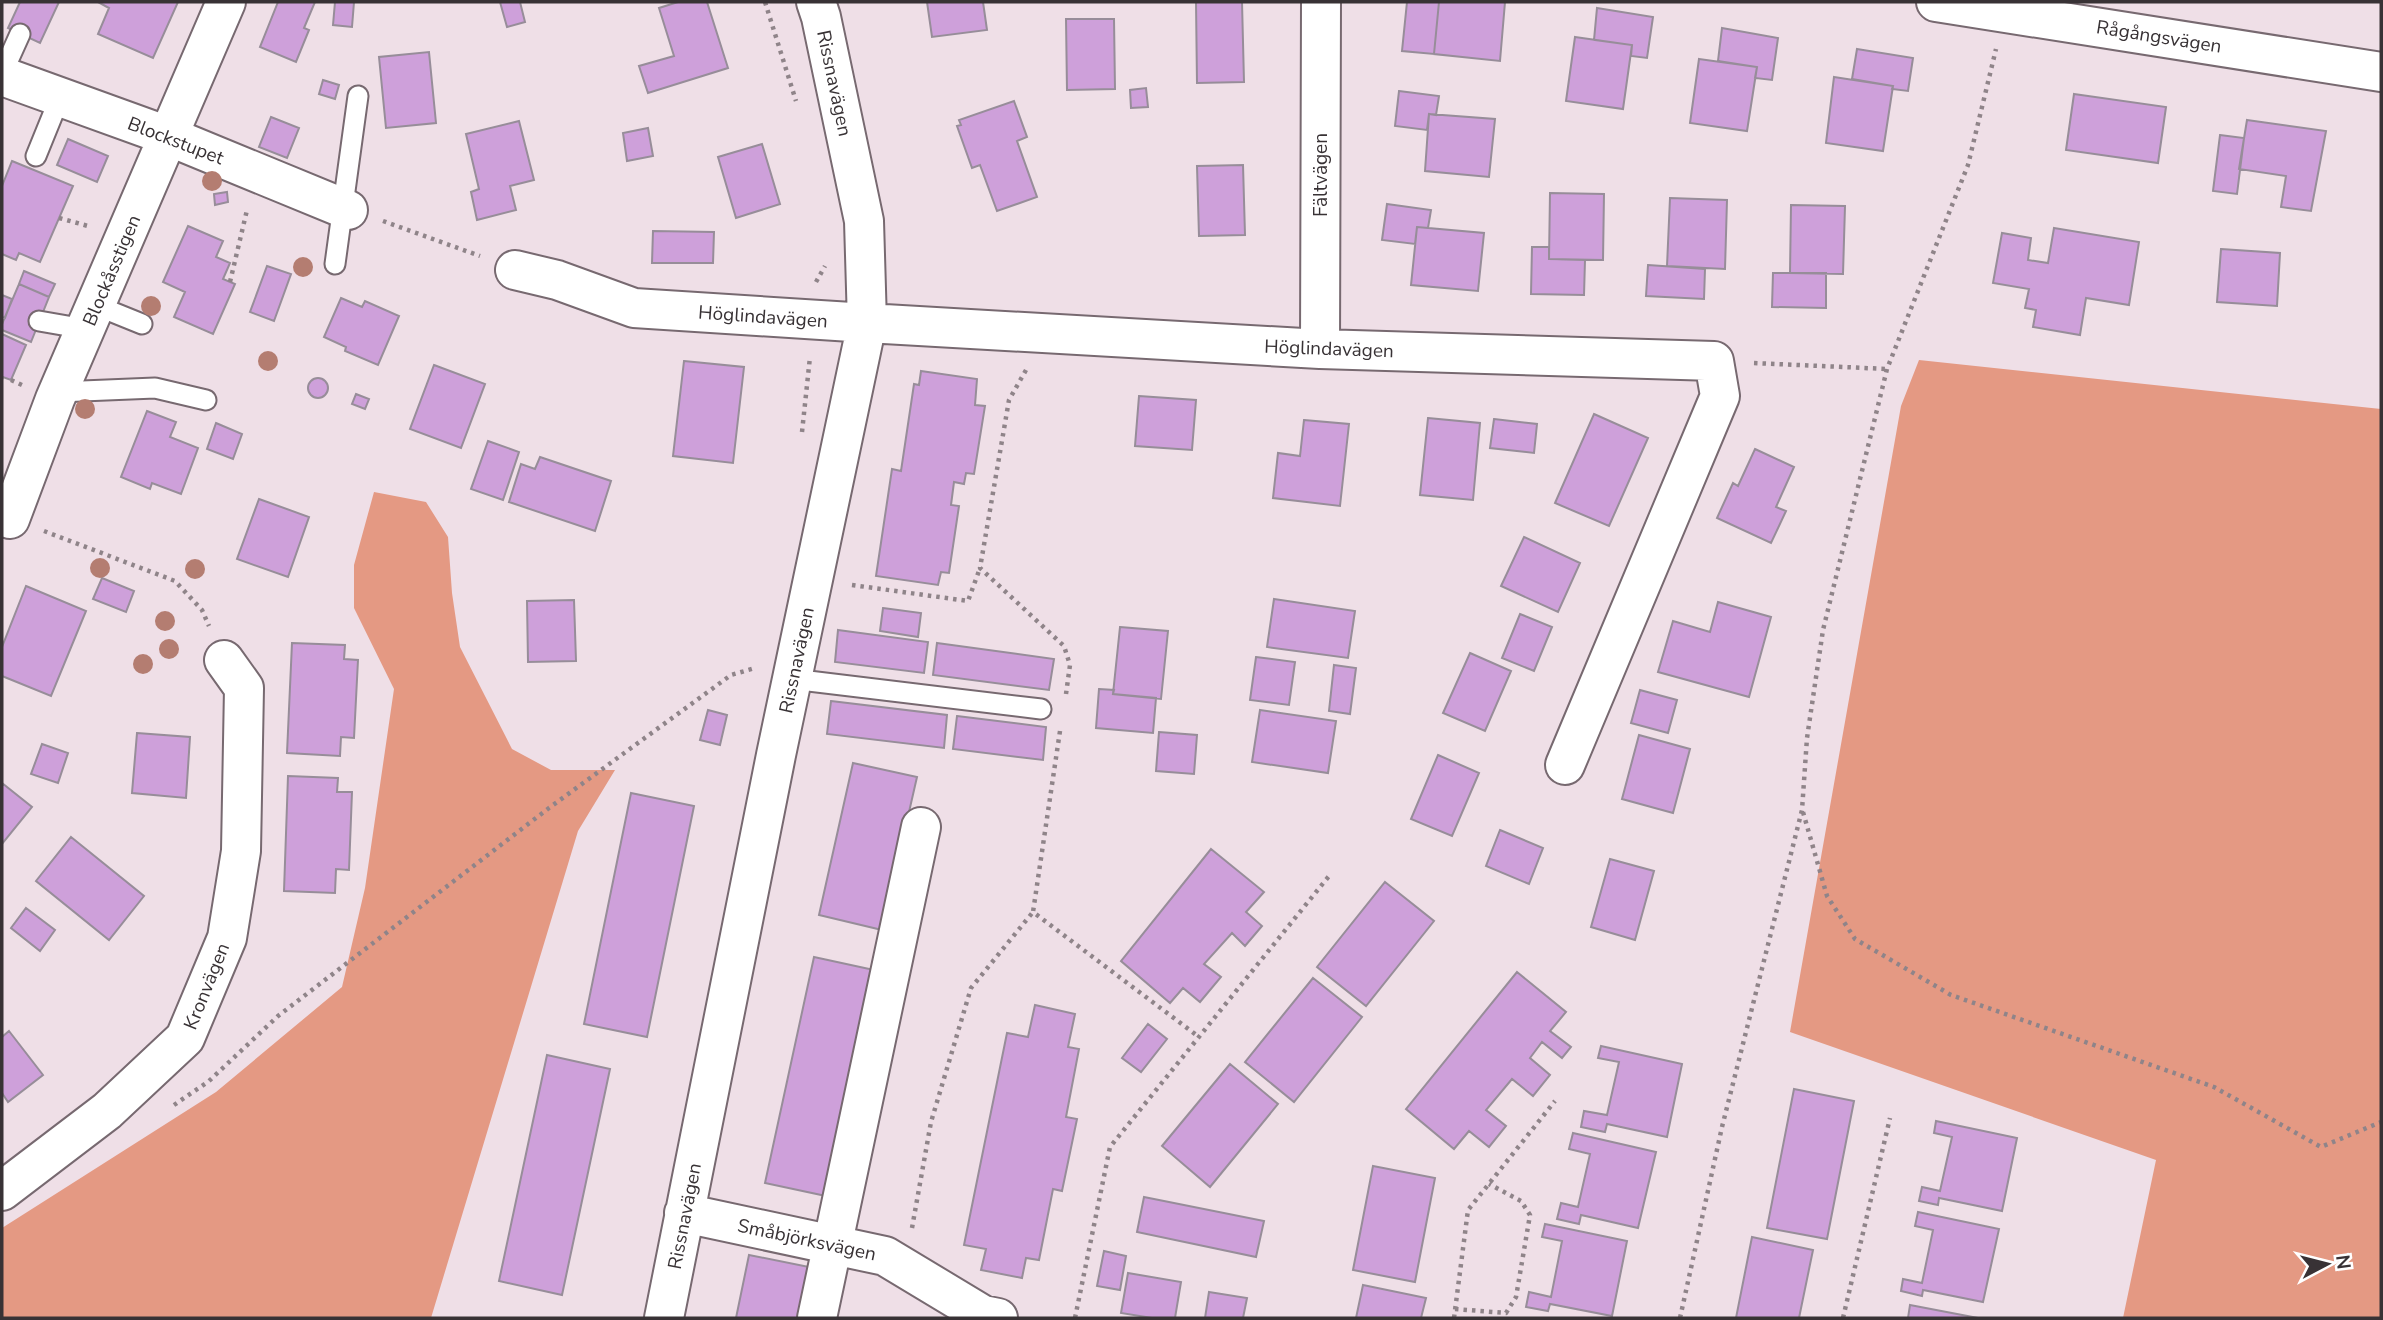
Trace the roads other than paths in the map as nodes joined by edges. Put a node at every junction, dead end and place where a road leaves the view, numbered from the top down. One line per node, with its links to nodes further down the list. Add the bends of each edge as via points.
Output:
1 (226, 2): 11 (street, Blockåsstigen)
2 (816, 2): 18 (street, Rissnavägen, via 864,221)
3 (1321, 2): 20 (street, Fältvägen)
4 (1936, 2): 5 (street, Rågångsvägen)
5 (2007, 7): 7 (street, Rågångsvägen)
6 (20, 34): 8 (lane)
7 (2381, 72)
8 (2, 75): 10 (street, Blockstupet)
9 (358, 96): 13 (lane)
10 (60, 97): 11 (street, Blockstupet); 12 (lane)
11 (168, 136): 13 (street, Blockstupet); 16 (street, Blockåsstigen)
12 (36, 156)
13 (346, 209): 14 (lane)
14 (335, 264)
15 (515, 270): 18 (street, Höglindavägen, via 634,308)
16 (90, 317): 17 (lane); 19 (lane); 21 (street, Blockåsstigen)
17 (39, 321)
18 (867, 323): 20 (street, Höglindavägen); 25 (street, Rissnavägen)
19 (142, 324)
20 (1320, 349): 27 (street, Höglindavägen, via 1714,361 1720,396)
21 (58, 392): 22 (lane, via 155,388); 23 (street, Blockåsstigen)
22 (206, 400)
23 (12, 525)
24 (224, 660): 29 (street, Kronvägen, via 244,688 241,851 226,938 185,1038 107,1111)
25 (794, 668): 26 (lane); 30 (street, Rissnavägen)
26 (1041, 709)
27 (1565, 765)
28 (921, 827): 31 (street)
29 (2, 1191)
30 (684, 1213): 31 (street, Småbjörksvägen); 32 (street, Rissnavägen)
31 (831, 1245): 33 (street); 34 (street, Småbjörksvägen, via 885,1256 983,1315)
32 (664, 1318)
33 (817, 1318)
34 (998, 1318)

